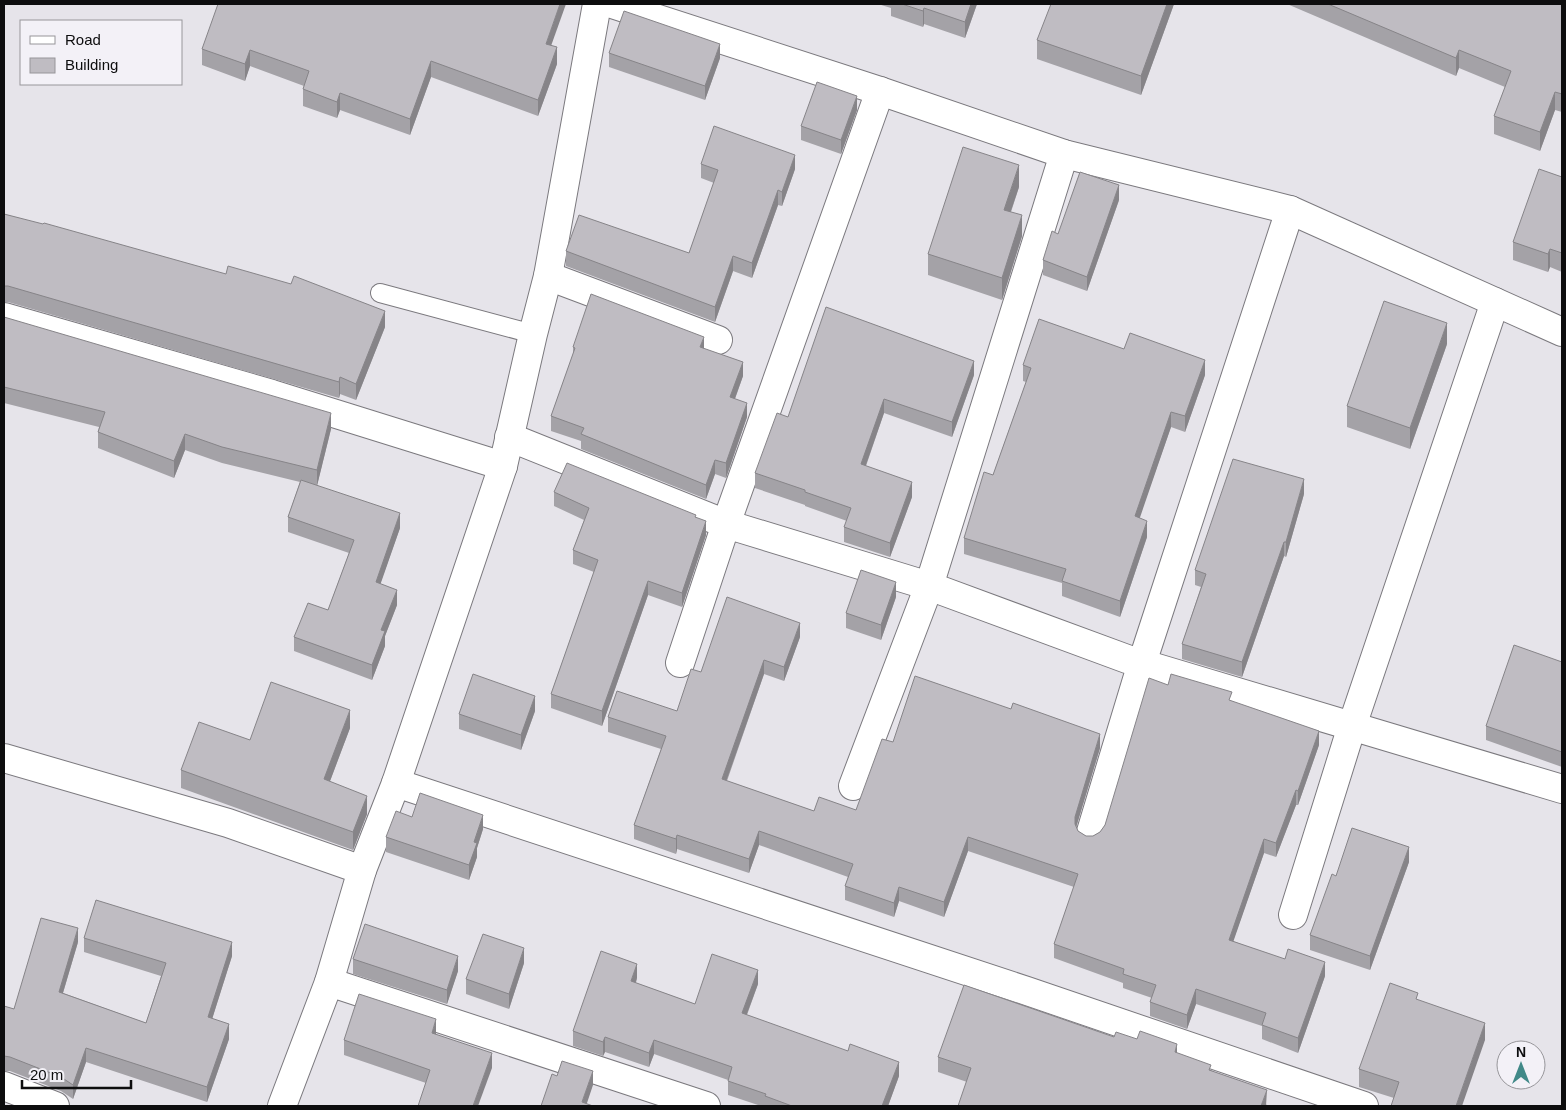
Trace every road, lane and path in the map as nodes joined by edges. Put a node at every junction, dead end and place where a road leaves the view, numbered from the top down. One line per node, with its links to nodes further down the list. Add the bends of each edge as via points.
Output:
1 (597, 4): 6 (street)
2 (612, 4): 3 (street)
3 (880, 91): 4 (street); 15 (street)
4 (1064, 154): 5 (street); 16 (street)
5 (1290, 210): 8 (street); 18 (street)
6 (548, 276): 11 (street); 12 (street)
7 (380, 292): 11 (lane)
8 (1495, 302): 10 (street); 19 (street)
9 (4, 317): 14 (street, via 272,394)
10 (1562, 332)
11 (533, 334): 13 (street)
12 (718, 340)
13 (508, 438): 14 (street); 15 (street)
14 (503, 466): 21 (street)
15 (726, 524): 16 (street); 17 (street)
16 (928, 586): 18 (street); 22 (street)
17 (680, 663)
18 (1142, 663): 19 (street); 24 (street)
19 (1352, 726): 23 (street); 26 (street)
20 (4, 758): 25 (street, via 228,823)
21 (396, 783): 25 (street); 32 (street)
22 (853, 786)
23 (1562, 789)
24 (1090, 835)
25 (362, 870): 27 (street)
26 (1293, 915)
27 (329, 982): 30 (street); 31 (street)
28 (4, 1086): 29 (street)
29 (55, 1106)
30 (282, 1106)
31 (706, 1106)
32 (1364, 1106)

